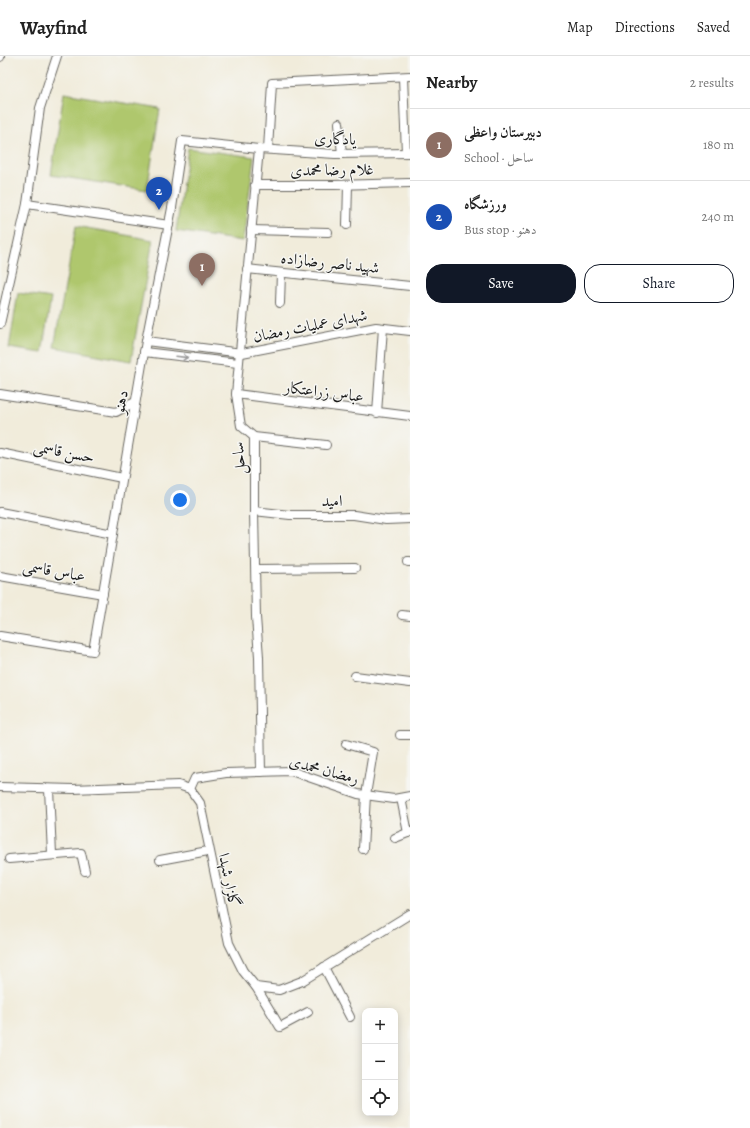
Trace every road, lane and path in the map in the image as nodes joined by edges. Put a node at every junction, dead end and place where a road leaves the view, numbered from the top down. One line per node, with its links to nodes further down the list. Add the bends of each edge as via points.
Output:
1 (57, 56): 11 (street, via 40,108)
2 (406, 76): 5 (street, via 272,83); 7 (street)
3 (339, 123): 6 (street)
4 (259, 149): 5 (street, یادگاری); 9 (street, ساحل); 12 (street, دهنو, via 182,141)
5 (268, 149): 6 (street, یادگاری)
6 (342, 154): 7 (street, یادگاری)
7 (408, 154)
8 (410, 183): 10 (street, غلام رضا محمدی)
9 (255, 185): 10 (street, غلام رضا محمدی); 14 (street, ساحل)
10 (348, 185): 13 (street)
11 (27, 204): 12 (street); 20 (street)
12 (169, 225): 23 (street, دهنو)
13 (347, 225)
14 (251, 230): 15 (street); 16 (street, ساحل)
15 (328, 232)
16 (247, 268): 17 (street, شهید ناصر رضازاده); 25 (street, ساحل)
17 (281, 273): 18 (street, شهید ناصر رضازاده); 19 (street)
18 (410, 286)
19 (280, 303)
20 (0, 324)
21 (382, 328): 22 (street, شهدای عملیات رمضان); 25 (street, شهدای عملیات رمضان, via 376,327); 30 (street)
22 (410, 331)
23 (146, 341): 24 (street, دهنو); 25 (street, شهدای عملیات رمضان)
24 (144, 352): 26 (street, one-way to 26); 29 (street, دهنو)
25 (239, 353): 26 (street, ساحل)
26 (238, 363): 28 (street, ساحل)
27 (0, 394): 29 (street, via 116,412)
28 (236, 394): 30 (street, عباس زراعتکار); 32 (street, ساحل, via 241,426)
29 (135, 402): 35 (street, دهنو)
30 (377, 413): 31 (street, عباس زراعتکار)
31 (410, 416)
32 (254, 437): 33 (street); 36 (street, ساحل)
33 (326, 445)
34 (0, 454): 35 (street, حسن قاسمی)
35 (122, 478): 39 (street, دهنو)
36 (254, 511): 38 (street, امید, via 354,514 386,520); 41 (street, ساحل)
37 (0, 512): 39 (street)
38 (410, 519)
39 (113, 534): 43 (street, دهنو)
40 (355, 568): 41 (street)
41 (256, 569): 50 (street, ساحل)
42 (0, 576): 43 (street, عباس قاسمی)
43 (103, 594): 44 (street, دهنو, via 93,651)
44 (0, 636)
45 (355, 676): 46 (street)
46 (410, 683)
47 (400, 735): 48 (street)
48 (410, 735)
49 (346, 744): 54 (street, via 373,752)
50 (261, 772): 53 (street, رمضان محمدی, via 226,773 195,778); 54 (street, رمضان محمدی, via 290,772)
51 (0, 787): 52 (street)
52 (49, 789): 53 (street, via 178,786); 61 (street)
53 (190, 789): 60 (street, گلزار شهدا, via 200,803)
54 (366, 796): 56 (street, رمضان محمدی); 59 (street)
55 (410, 796): 56 (street, رمضان محمدی)
56 (401, 798): 57 (street)
57 (409, 833): 58 (street)
58 (395, 838)
59 (363, 849)
60 (208, 851): 63 (street); 67 (street, گلزار شهدا, via 229,943 243,971)
61 (52, 854): 62 (street); 64 (street, via 81,853)
62 (9, 859)
63 (160, 860)
64 (85, 871)
65 (410, 914): 66 (street)
66 (324, 967): 67 (street, via 302,981 279,990); 69 (street)
67 (256, 987): 68 (street, گلزار شهدا, via 280,1027)
68 (308, 1012)
69 (350, 1017)

